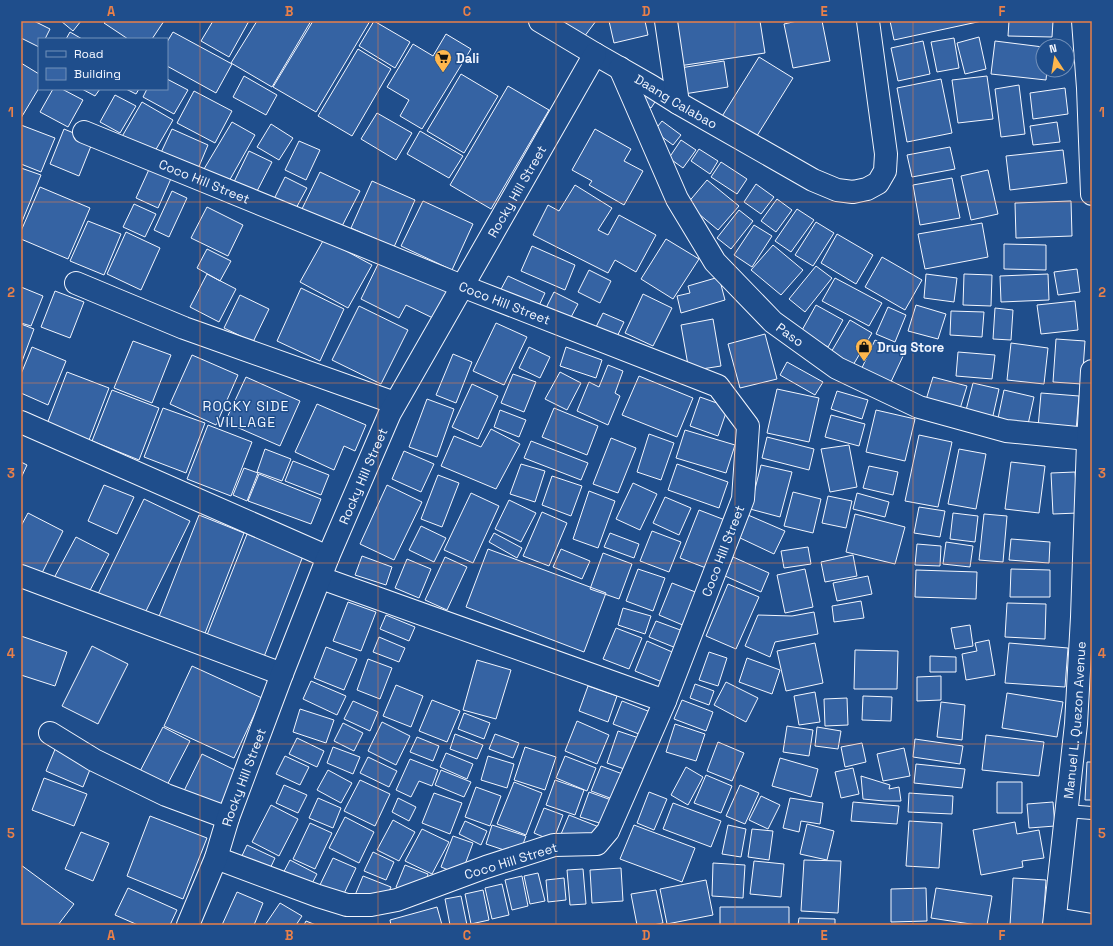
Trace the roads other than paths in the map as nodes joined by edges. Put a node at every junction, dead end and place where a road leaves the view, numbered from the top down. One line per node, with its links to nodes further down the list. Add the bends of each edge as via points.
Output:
1 (540, 21): 5 (street, Daang Calabao)
2 (666, 21): 7 (street)
3 (868, 21): 7 (street, Daang Calabao, via 886,154 885,171 878,183 867,189 853,192 837,190 813,180)
4 (1083, 21): 9 (street)
5 (595, 54): 6 (street, Daang Calabao); 11 (street, Rocky Hill Street)
6 (620, 68): 7 (street, Daang Calabao); 15 (street, Paso, via 677,199 715,262 773,322 838,368 919,407 1006,431)
7 (678, 103)
8 (84, 132): 11 (street, Coco Hill Street)
9 (1092, 194)
10 (76, 283): 13 (street, via 184,328)
11 (462, 286): 13 (street, Rocky Hill Street); 21 (street, Coco Hill Street, via 718,386 748,426 743,499)
12 (1092, 371): 15 (street, Manuel L. Quezon Avenue)
13 (395, 403): 16 (street, Rocky Hill Street)
14 (21, 422): 16 (street)
15 (1090, 439): 19 (street, Manuel L. Quezon Avenue)
16 (328, 557): 18 (street, Rocky Hill Street)
17 (21, 576): 20 (street)
18 (321, 578): 20 (street, Rocky Hill Street); 21 (street)
19 (1087, 617): 23 (street, Manuel L. Quezon Avenue)
20 (282, 674): 25 (street, Rocky Hill Street)
21 (665, 702): 26 (street, Coco Hill Street, via 608,831 597,844 554,845 397,900 371,905 347,905)
22 (50, 733): 25 (street, via 94,760 166,795)
23 (1066, 811): 24 (lane); 27 (street, Manuel L. Quezon Avenue)
24 (1092, 813)
25 (228, 818): 26 (street, Rocky Hill Street)
26 (216, 858): 28 (street, Rocky Hill Street)
27 (1055, 922): 29 (street)
28 (188, 925)
29 (1092, 925)

